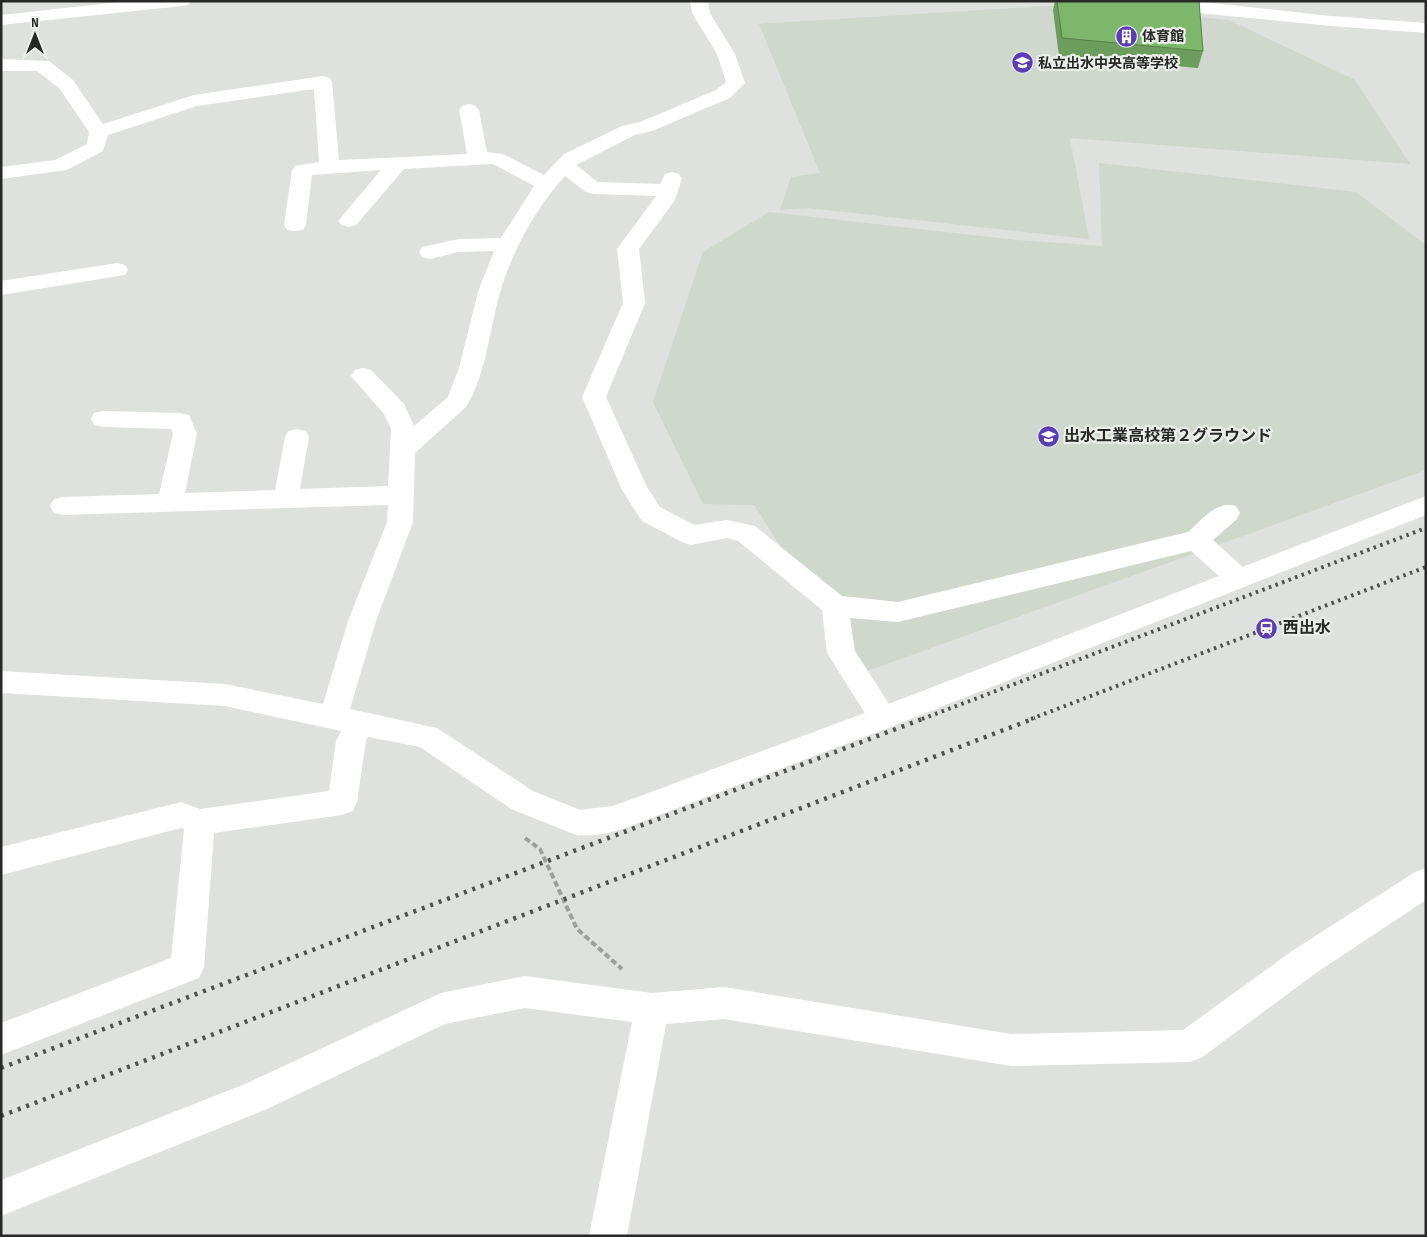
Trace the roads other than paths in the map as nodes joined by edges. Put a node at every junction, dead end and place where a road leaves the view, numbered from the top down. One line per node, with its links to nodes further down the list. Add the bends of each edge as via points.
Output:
1 (182, 1): 4 (street)
2 (699, 1): 11 (street, via 701,13 726,54 736,83 723,94 646,127 629,130 571,158)
3 (1126, 1): 5 (street, via 1331,22)
4 (1, 20)
5 (1426, 28)
6 (1, 65): 8 (street, via 42,64 66,84)
7 (469, 110): 9 (street)
8 (99, 132): 12 (street, via 194,101 323,82); 13 (street, via 96,147 60,166)
9 (478, 159): 10 (street); 14 (street, via 496,158)
10 (398, 163): 12 (street); 15 (street)
11 (564, 166): 14 (street); 33 (street, via 593,188 670,184 665,200 628,249 634,303 594,398 635,490 651,514 691,535 727,529 746,533)
12 (330, 167): 16 (street, via 302,170)
13 (3, 179)
14 (546, 184): 17 (street)
15 (349, 220)
16 (295, 225)
17 (507, 245): 18 (street, via 472,243); 24 (street, via 488,292 471,368 458,401)
18 (430, 252)
19 (117, 270): 20 (street)
20 (1, 288)
21 (363, 376): 24 (street, via 395,410 404,428)
22 (102, 419): 27 (street, via 180,421 184,434)
23 (298, 437): 26 (street)
24 (403, 450): 25 (street)
25 (401, 495): 26 (street); 36 (street, via 400,522 362,621)
26 (286, 498): 27 (street)
27 (170, 502): 29 (street)
28 (1426, 505): 32 (street)
29 (63, 506)
30 (1227, 513): 31 (street)
31 (1196, 540): 32 (street); 33 (street, via 898,612)
32 (1238, 578): 35 (street)
33 (835, 606): 35 (street, via 841,653)
34 (1, 682): 36 (street, via 225,695)
35 (884, 718): 36 (street, via 614,819 579,823 522,800 428,738)
36 (346, 721): 37 (street, via 351,741 342,802)
37 (200, 822): 38 (street, via 181,815); 41 (street, via 186,967)
38 (1, 861)
39 (1426, 882): 40 (street, via 1304,962 1189,1046 1011,1050 724,1003)
40 (652, 1009): 42 (street, via 525,992 441,1009 255,1097); 43 (street)
41 (1, 1039)
42 (1, 1198)
43 (608, 1236)

